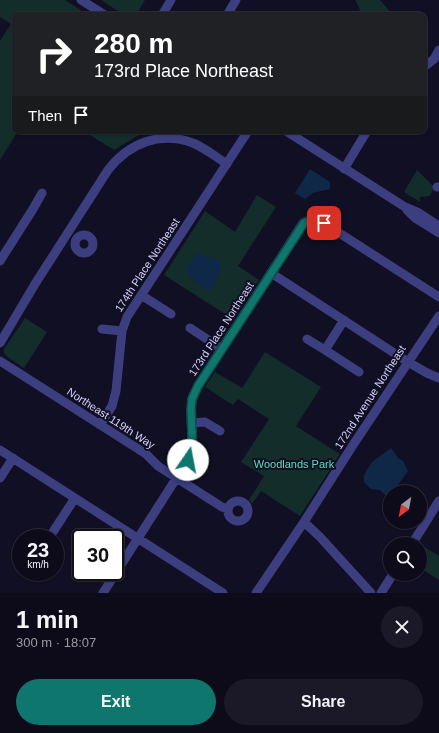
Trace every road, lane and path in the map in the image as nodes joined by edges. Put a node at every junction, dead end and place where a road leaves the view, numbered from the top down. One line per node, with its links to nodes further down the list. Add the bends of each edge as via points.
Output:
1 (81, 0): 4 (street)
2 (172, 0): 5 (street)
3 (236, 0): 6 (street)
4 (100, 12)
5 (164, 12)
6 (228, 12)
7 (439, 50): 8 (street)
8 (427, 65)
9 (246, 134): 12 (street, 174th Place Northeast)
10 (291, 134): 13 (street)
11 (365, 134): 13 (street)
12 (227, 164): 17 (street, via 197,145 183,140 171,138 143,142 131,148 108,170); 22 (street, 174th Place Northeast)
13 (344, 169): 15 (street)
14 (42, 193): 20 (street)
15 (405, 207): 16 (street); 18 (street, via 415,218)
16 (439, 226)
17 (68, 232): 19 (street); 31 (street)
18 (439, 233)
19 (77, 238)
20 (0, 261)
21 (271, 273): 23 (street, 173rd Place Northeast, via 304,223 319,220); 26 (street); 32 (street, 173rd Place Northeast)
22 (141, 295): 24 (street); 29 (street, 174th Place Northeast, via 127,317)
23 (439, 297)
24 (171, 314)
25 (439, 316): 35 (street, 172nd Avenue Northeast)
26 (344, 320): 33 (street); 35 (street)
27 (190, 328): 32 (street)
28 (102, 329): 29 (street)
29 (122, 331): 39 (street, 174th Place Northeast, via 116,391 112,406)
30 (307, 339): 33 (street)
31 (0, 343)
32 (222, 348): 38 (street, 173rd Place Northeast, via 192,399)
33 (325, 350): 36 (street)
34 (0, 361): 39 (street, Northeast 119th Way)
35 (408, 362): 37 (street); 48 (street, 172nd Avenue Northeast)
36 (359, 372)
37 (439, 378)
38 (191, 423): 40 (street, via 206,422); 44 (street, 173rd Place Northeast, via 192,447 188,460)
39 (100, 425): 44 (street, Northeast 119th Way, via 146,454)
40 (220, 431)
41 (0, 450): 42 (street)
42 (13, 458): 43 (street); 45 (street)
43 (0, 478)
44 (176, 478): 47 (street, Northeast 119th Way); 51 (street, 173rd Place Northeast)
45 (75, 498): 49 (street); 51 (street)
46 (437, 508): 50 (street)
47 (228, 509)
48 (304, 522): 55 (street, 172nd Avenue Northeast); 56 (street)
49 (55, 529)
50 (417, 537)
51 (138, 538): 53 (street, 173rd Place Northeast); 54 (street)
52 (387, 581): 57 (street)
53 (103, 593)
54 (223, 593)
55 (256, 593)
56 (371, 593)
57 (378, 593)

